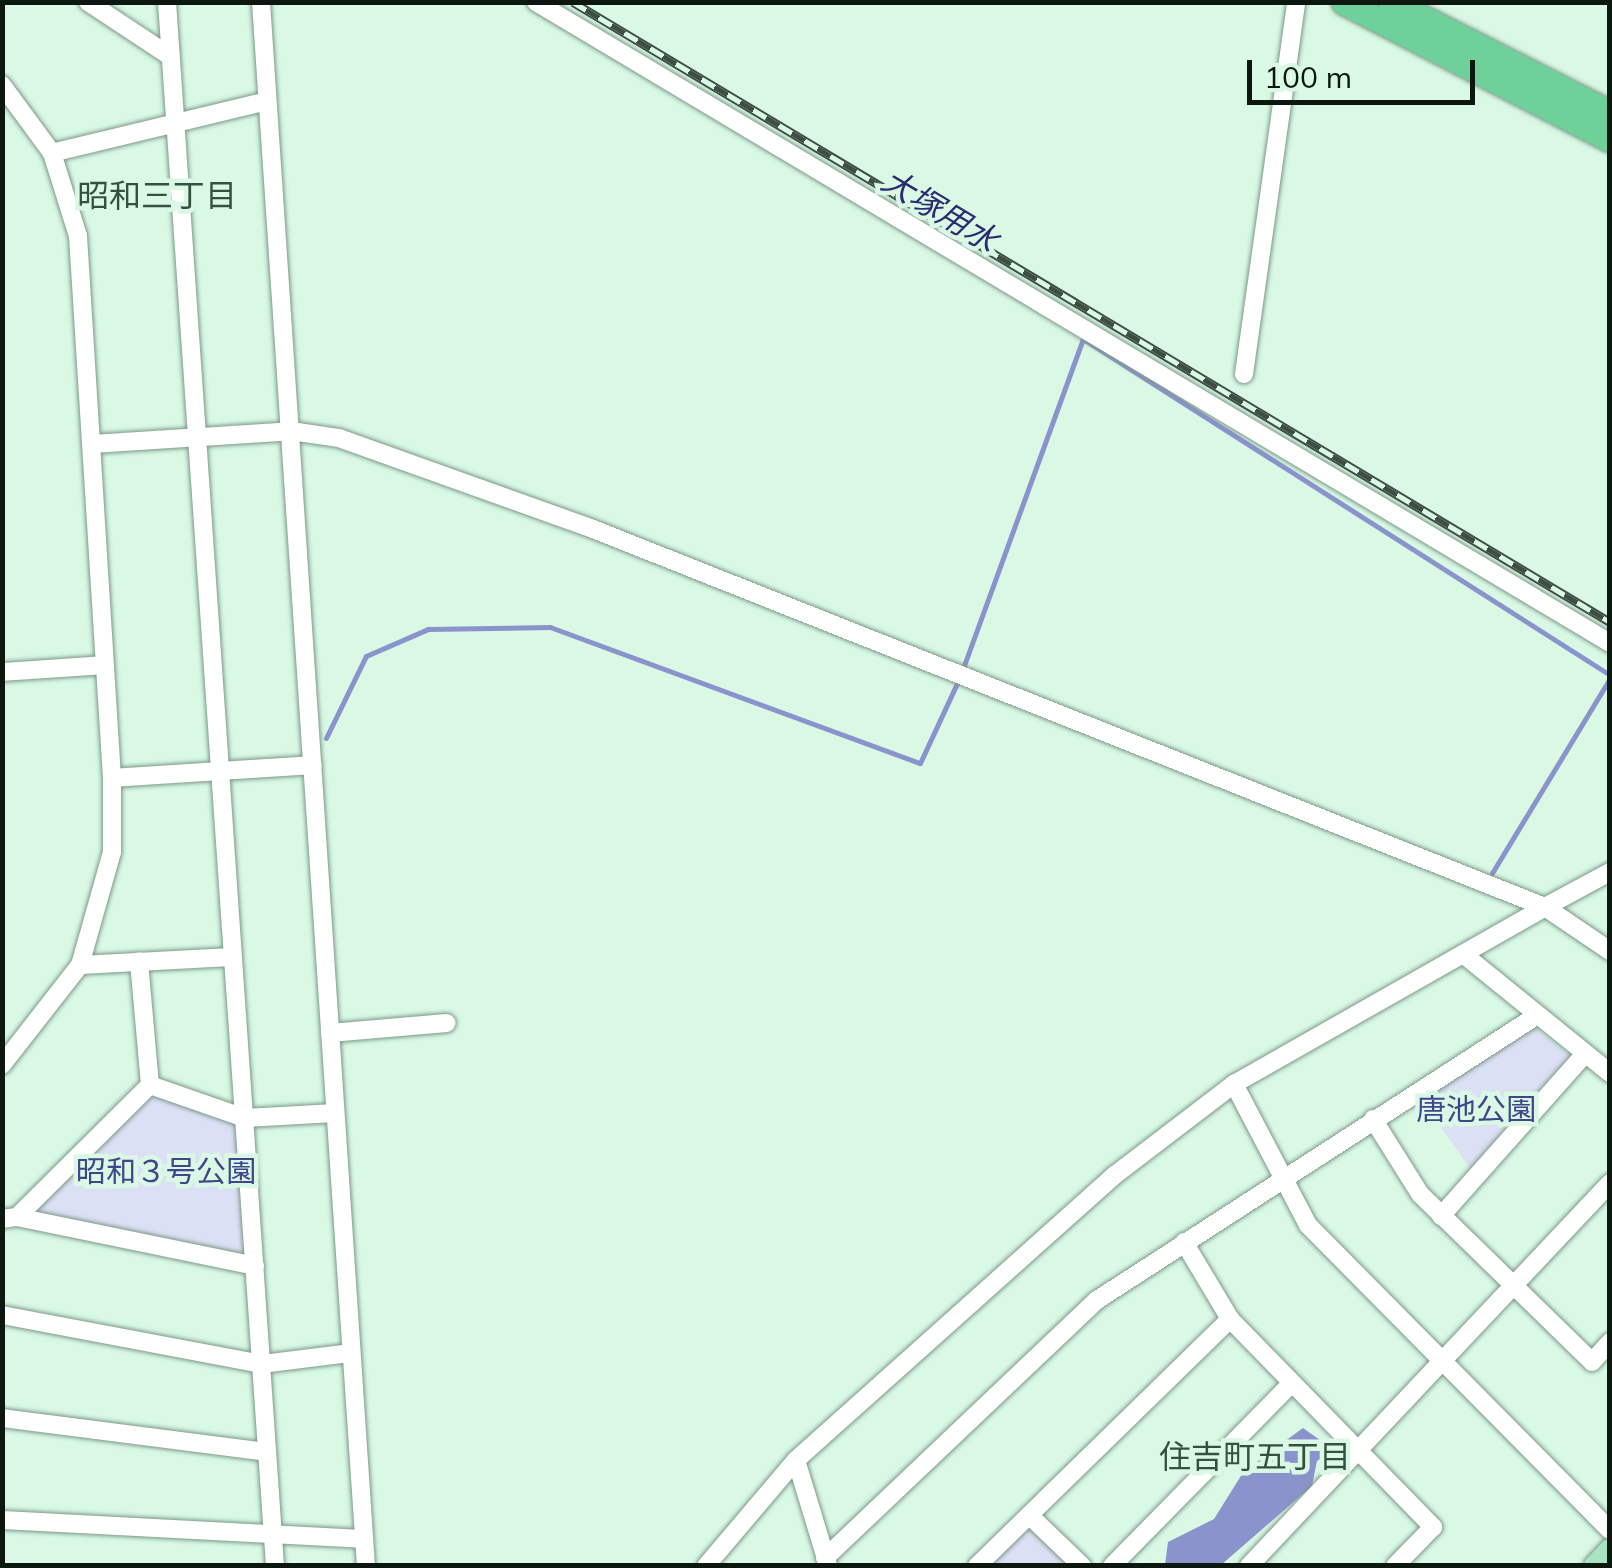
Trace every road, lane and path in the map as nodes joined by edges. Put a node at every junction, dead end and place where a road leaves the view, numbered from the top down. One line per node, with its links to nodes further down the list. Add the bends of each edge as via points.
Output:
1 (88, 2): 8 (street)
2 (167, 2): 8 (street)
3 (262, 2): 10 (street)
4 (536, 2): 19 (street)
5 (1296, 2): 15 (street)
6 (1344, 2): 13 (highway)
7 (1391, 2): 11 (highway)
8 (170, 56): 12 (street)
9 (2, 86): 14 (street)
10 (267, 101): 12 (street); 16 (street)
11 (1610, 113)
12 (175, 121): 14 (street); 17 (street)
13 (1610, 139)
14 (52, 153): 18 (street, via 78,236)
15 (1244, 374)
16 (291, 430): 17 (street); 22 (street); 26 (street, via 338,438 593,530)
17 (196, 437): 18 (street); 23 (street)
18 (92, 444): 20 (street)
19 (1608, 642)
20 (104, 665): 21 (street); 24 (street)
21 (2, 672)
22 (313, 764): 23 (street); 34 (street)
23 (219, 771): 24 (street); 29 (street)
24 (112, 778): 31 (street, via 112,852)
25 (1610, 872): 26 (street)
26 (1544, 908): 27 (street); 28 (street)
27 (1610, 951)
28 (1463, 954): 32 (street); 39 (street)
29 (232, 957): 30 (street); 41 (street)
30 (139, 962): 31 (street); 38 (street)
31 (80, 964): 36 (street)
32 (1536, 1016): 35 (street); 42 (street)
33 (446, 1024): 34 (street)
34 (330, 1032): 40 (street)
35 (1585, 1054): 37 (street); 45 (street)
36 (2, 1065)
37 (1610, 1072)
38 (150, 1084): 41 (street); 46 (street)
39 (1234, 1084): 43 (street); 60 (street, via 1115,1175)
40 (336, 1113): 41 (street); 53 (street)
41 (245, 1118): 48 (street)
42 (1373, 1119): 43 (street); 45 (street)
43 (1276, 1179): 47 (street); 55 (street, via 1336,1258)
44 (1610, 1183): 49 (street)
45 (1441, 1216): 49 (street)
46 (10, 1218): 48 (street)
47 (1184, 1242): 51 (street); 67 (street, via 1097,1300)
48 (255, 1266): 54 (street)
49 (1516, 1288): 52 (street, via 1592,1362); 55 (street)
50 (2, 1315): 54 (street)
51 (1230, 1319): 56 (street); 61 (street)
52 (1610, 1342)
53 (350, 1353): 54 (street); 64 (street)
54 (262, 1364): 59 (street)
55 (1439, 1365): 58 (street); 63 (street)
56 (1291, 1384): 58 (street); 73 (street)
57 (2, 1418): 59 (street)
58 (1362, 1451): 74 (street); 75 (street, via 1434,1527)
59 (267, 1452): 65 (street)
60 (796, 1460): 67 (street); 70 (street)
61 (1029, 1514): 71 (street); 72 (street)
62 (2, 1520): 65 (street)
63 (1610, 1530)
64 (363, 1539): 65 (street); 69 (street)
65 (273, 1540): 68 (street)
66 (1610, 1550): 76 (main road)
67 (826, 1562)
68 (275, 1566)
69 (366, 1566)
70 (706, 1566)
71 (977, 1566)
72 (1082, 1566)
73 (1112, 1566)
74 (1249, 1566)
75 (1396, 1566)
76 (1595, 1566)

